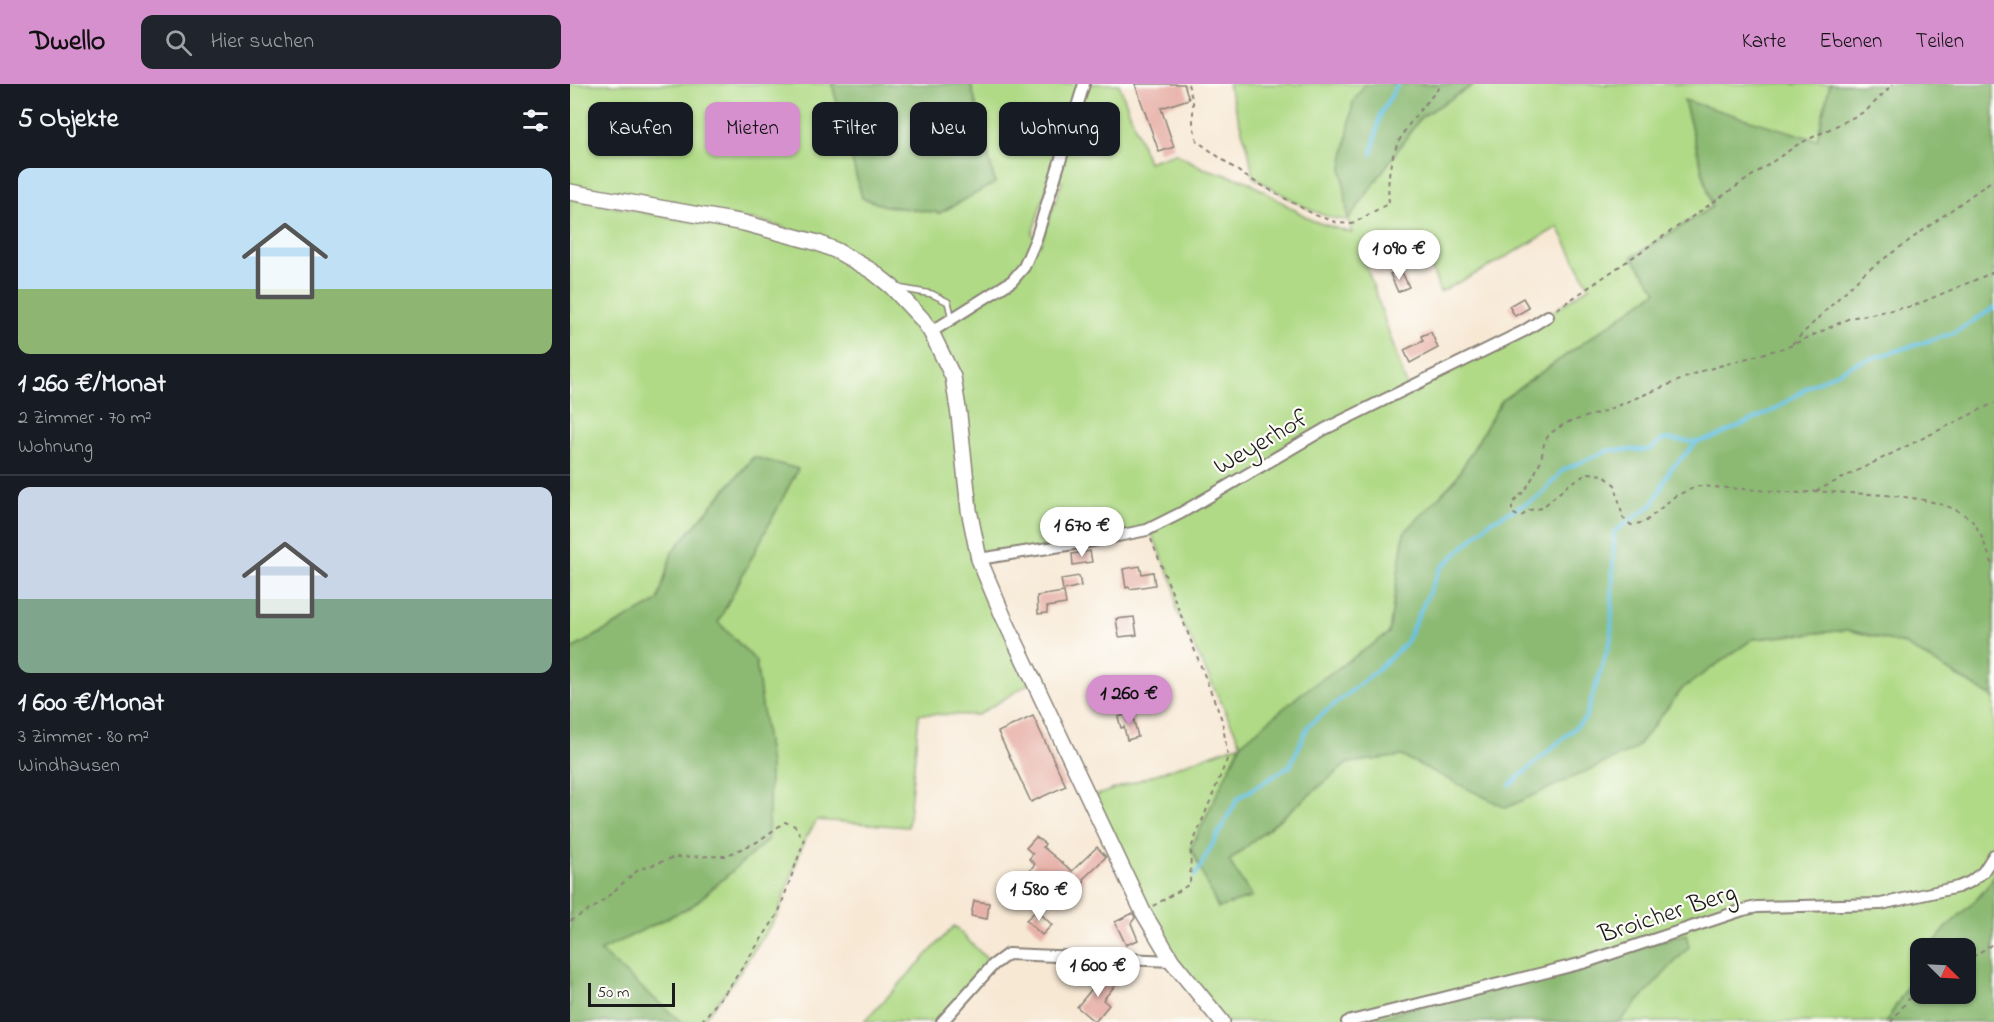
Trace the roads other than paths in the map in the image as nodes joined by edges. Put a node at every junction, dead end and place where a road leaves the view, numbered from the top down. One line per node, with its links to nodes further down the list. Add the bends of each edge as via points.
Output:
1 (1084, 84): 5 (street, via 1024,267 1012,281)
2 (570, 192): 3 (street, via 744,223 807,240 837,250)
3 (892, 287): 5 (lane, via 932,294 948,302); 6 (street)
4 (1548, 316): 7 (street, Weyerhof, via 1325,429 1147,530)
5 (952, 319): 6 (street)
6 (931, 332): 7 (street, via 953,377)
7 (979, 560): 9 (street, via 1143,912)
8 (1994, 855): 12 (street, Broicher Berg, via 1977,878 1958,887 1881,904 1743,909 1583,963)
9 (1172, 961): 10 (street, via 1008,954 993,965); 11 (street)
10 (942, 1022)
11 (1222, 1022)
12 (1347, 1022)

